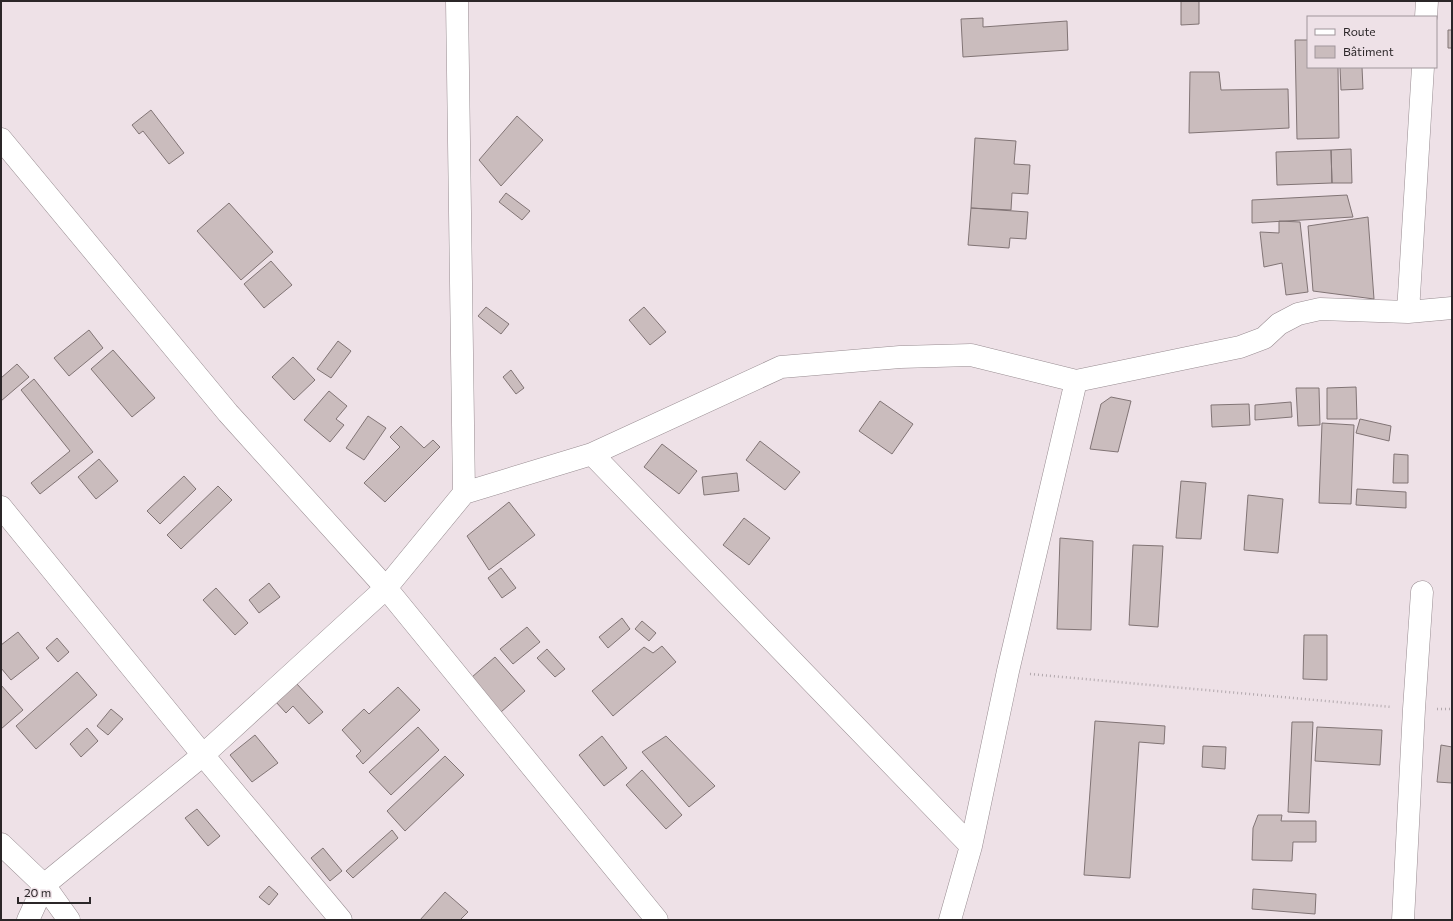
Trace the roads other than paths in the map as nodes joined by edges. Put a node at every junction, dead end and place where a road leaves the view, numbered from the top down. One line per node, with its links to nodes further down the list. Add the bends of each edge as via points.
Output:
1 (457, 1): 10 (street)
2 (1427, 1): 3 (street)
3 (1426, 16)
4 (1423, 68): 7 (street)
5 (1, 139): 12 (street, via 228,413)
6 (1452, 308): 7 (street)
7 (1408, 312): 8 (street, via 1320,309 1305,312 1279,324 1264,338 1240,347)
8 (1076, 381): 9 (street, via 971,355 900,357 781,366); 16 (street, via 1008,672)
9 (592, 454): 10 (street); 16 (street)
10 (464, 493): 12 (street)
11 (1, 507): 14 (street)
12 (386, 588): 14 (street); 21 (street)
13 (1422, 592): 23 (street)
14 (203, 755): 17 (street); 20 (street)
15 (1, 844): 17 (street)
16 (971, 846): 22 (street)
17 (44, 885): 18 (street); 19 (street)
18 (28, 920)
19 (69, 920)
20 (341, 920)
21 (657, 920)
22 (950, 920)
23 (1403, 920)

